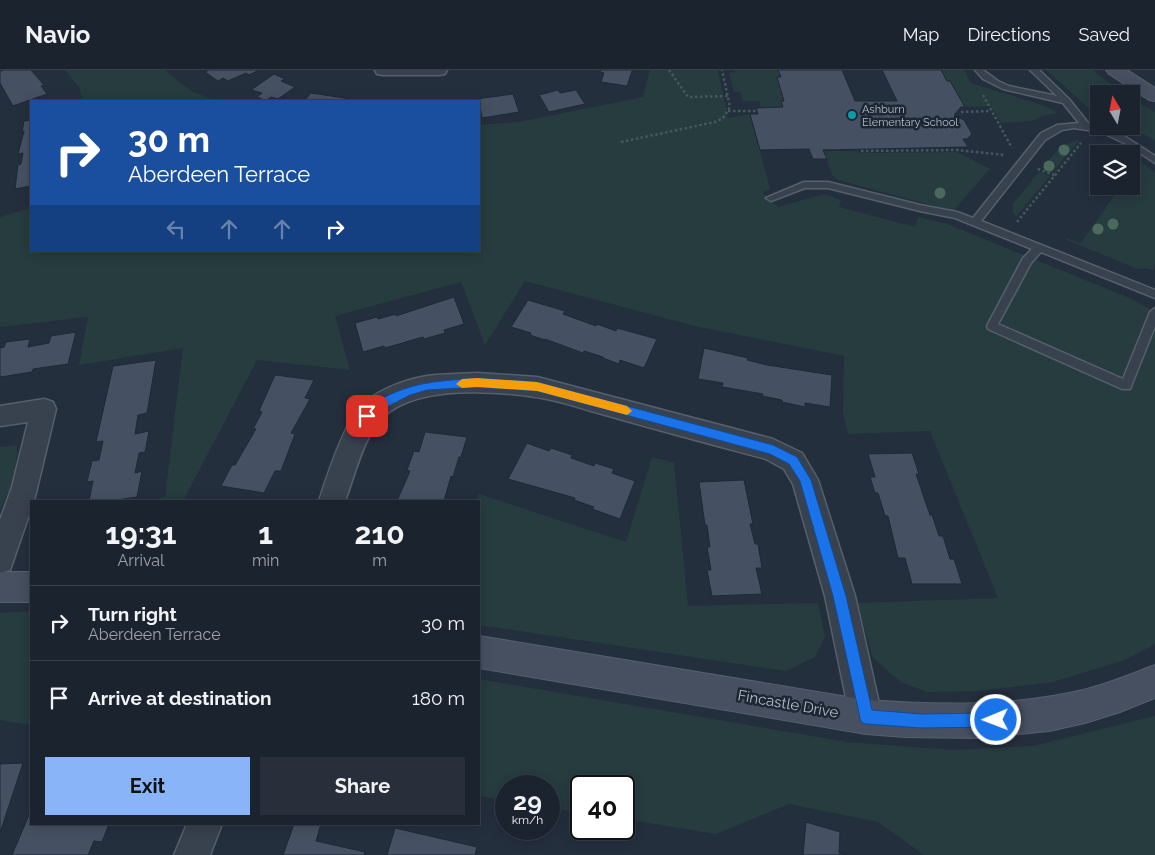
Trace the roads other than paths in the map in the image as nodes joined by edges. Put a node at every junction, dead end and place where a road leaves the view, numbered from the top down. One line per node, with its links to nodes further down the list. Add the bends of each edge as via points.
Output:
1 (383, 70): 2 (street)
2 (439, 70)
3 (979, 70): 7 (lane, via 983,77 995,84)
4 (1034, 70): 7 (lane)
5 (1115, 70): 6 (street)
6 (1155, 96)
7 (1066, 101): 8 (lane)
8 (1086, 126): 9 (lane, via 1121,138); 11 (lane, via 1066,125 1046,134)
9 (1155, 160)
10 (771, 198): 11 (lane, via 804,185 828,185)
11 (976, 222): 12 (lane)
12 (1039, 248): 13 (lane); 14 (lane, via 1027,261 992,326 1126,386)
13 (1155, 294)
14 (1155, 312)
15 (0, 416): 17 (street, via 44,409 25,487)
16 (332, 500): 22 (street, via 367,416 407,391 427,386 477,383 537,386 773,450 793,461 805,480 840,596)
17 (0, 560)
18 (0, 587): 19 (street)
19 (30, 587)
20 (480, 652): 22 (street, Fincastle Drive)
21 (1155, 681): 22 (street, Fincastle Drive, via 1127,694 1062,712 1015,720 921,721)
22 (866, 717)
23 (205, 825): 24 (street)
24 (192, 855)

